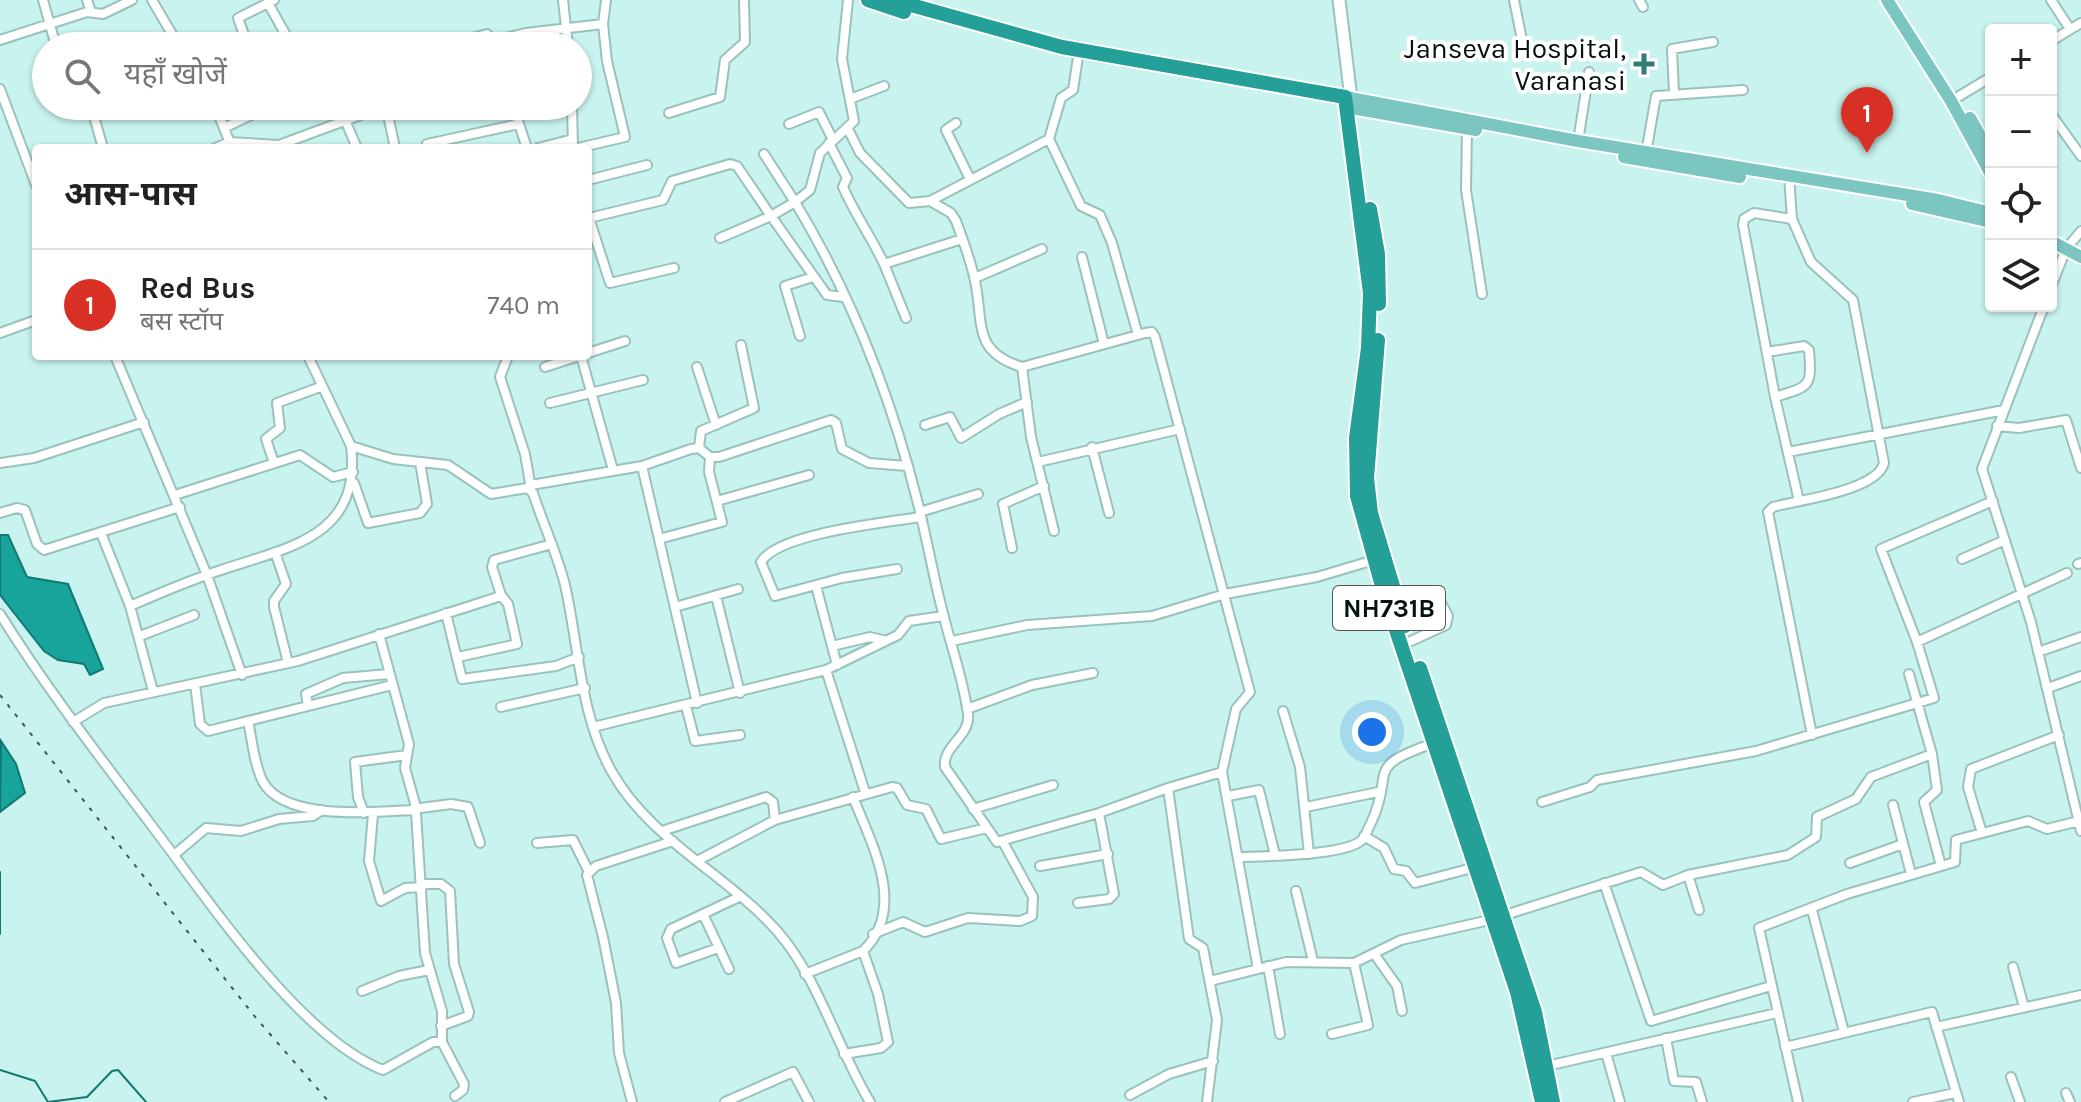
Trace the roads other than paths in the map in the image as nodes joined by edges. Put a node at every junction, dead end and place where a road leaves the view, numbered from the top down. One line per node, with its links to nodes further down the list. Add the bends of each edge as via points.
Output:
1 (43, 0): 19 (street)
2 (87, 0): 17 (street)
3 (132, 0): 17 (street, via 103,14)
4 (152, 0): 24 (street)
5 (563, 0): 21 (street)
6 (606, 0): 20 (street)
7 (744, 0): 43 (street, via 745,42 725,60 720,97)
8 (848, 0): 40 (street, via 842,59)
9 (868, 0): 33 (highway)
10 (893, 0): 42 (highway, via 1062,47)
11 (1339, 0): 42 (street)
12 (1514, 0): 31 (street)
13 (1887, 0): 41 (main road)
14 (1896, 0): 41 (main road)
15 (2051, 0): 22 (street)
16 (271, 2): 25 (street, via 238,18); 26 (street)
17 (91, 12): 19 (street)
18 (2081, 23): 22 (street)
19 (51, 24): 23 (street); 30 (street)
20 (603, 24): 21 (street); 72 (street, via 625,137)
21 (566, 29): 27 (street); 28 (street)
22 (2070, 29): 29 (street)
23 (53, 32)
24 (171, 32)
25 (243, 32)
26 (285, 32)
27 (552, 32)
28 (566, 32)
29 (2057, 37)
30 (0, 40)
31 (1522, 40)
32 (1713, 42): 39 (street, via 1672,49)
33 (1078, 57): 42 (highway); 59 (street, via 1073,90 1061,98)
34 (1589, 72): 60 (street)
35 (1985, 81): 41 (street)
36 (884, 86): 40 (street)
37 (0, 89): 78 (street)
38 (1743, 90): 39 (street)
39 (1674, 93): 73 (street, via 1654,98)
40 (850, 99): 56 (street, via 854,121)
41 (1954, 99): 62 (main road); 77 (main road)
42 (1348, 100): 57 (main road); 60 (main road); 171 (highway, NH731B, via 1370,293 1356,438 1357,496); 184 (highway, via 1379,280 1367,478 1371,513)
43 (669, 113)
44 (95, 120): 63 (street)
45 (221, 120): 55 (street)
46 (241, 120): 55 (street)
47 (345, 120): 58 (street); 67 (street)
48 (389, 120): 68 (street)
49 (518, 120): 53 (street)
50 (573, 120): 71 (street)
51 (2057, 122): 75 (street)
52 (956, 123): 80 (street, via 946,130)
53 (519, 124): 69 (street); 70 (street)
54 (789, 124): 61 (street, via 819,112)
55 (224, 128): 64 (street)
56 (848, 129): 61 (street); 82 (street, via 860,153 909,203)
57 (1467, 129): 81 (main road); 102 (street, via 1466,190)
58 (301, 137): 65 (street); 66 (street)
59 (1049, 139): 80 (street); 108 (street, via 1081,206 1100,215)
60 (1578, 141): 73 (main road)
61 (831, 142): 83 (street, via 820,153 810,190); 97 (street, via 847,178 843,186 849,201)
62 (1985, 143)
63 (102, 144)
64 (231, 144)
65 (285, 144)
66 (304, 144)
67 (355, 144)
68 (394, 144)
69 (427, 144)
70 (526, 144)
71 (575, 144)
72 (581, 144)
73 (1646, 153): 81 (main road)
74 (764, 154): 83 (street)
75 (2081, 156)
76 (647, 165): 79 (street)
77 (1988, 168)
78 (32, 174)
79 (592, 179)
80 (970, 179): 82 (street)
81 (1789, 180): 84 (main road); 87 (street); 88 (main road)
82 (930, 201): 92 (street, via 951,213)
83 (795, 202): 86 (street); 103 (street)
84 (1985, 212)
85 (592, 215): 86 (street, via 663,200 672,181 730,164 737,166)
86 (771, 216): 91 (street); 100 (street)
87 (1792, 219): 114 (street, via 1754,213 1744,219); 135 (street, via 1811,262 1853,300)
88 (1985, 220)
89 (592, 228): 99 (street, via 610,283)
90 (2081, 231): 94 (street)
91 (720, 238)
92 (962, 239): 97 (street); 101 (street)
93 (1042, 249): 101 (street)
94 (2060, 252): 96 (main road); 98 (main road)
95 (1082, 257): 111 (street)
96 (2081, 257)
97 (884, 264): 105 (street)
98 (2081, 266)
99 (674, 268)
100 (813, 277): 103 (street, via 830,298); 109 (street, via 785,286)
101 (975, 278): 122 (street, via 987,345 1003,362)
102 (1482, 294)
103 (843, 297): 147 (street, via 881,381)
104 (2042, 312): 129 (street)
105 (906, 318)
106 (32, 321): 107 (street)
107 (0, 333)
108 (1138, 335): 111 (street); 134 (street, via 1152,332 1155,337)
109 (800, 336)
110 (625, 341): 113 (street)
111 (1104, 344): 122 (street)
112 (741, 345): 131 (street, via 754,408)
113 (592, 352)
114 (1767, 352): 126 (street); 126 (street, via 1804,346 1809,350 1807,386)
115 (117, 360): 130 (street)
116 (310, 360): 124 (street)
117 (506, 360): 153 (street, via 500,377)
118 (567, 360): 120 (street)
119 (581, 360): 125 (street)
120 (545, 367)
121 (697, 367): 131 (street)
122 (1022, 367): 127 (street)
123 (643, 380): 125 (street)
124 (320, 387): 137 (street); 145 (street, via 277,403 280,428 266,439)
125 (592, 393): 128 (street); 149 (street)
126 (1775, 397): 140 (street)
127 (1027, 402): 132 (street, via 961,438 950,417); 143 (street)
128 (550, 403)
129 (2004, 410): 133 (street); 135 (street)
130 (144, 422): 144 (street, via 34,458); 155 (street)
131 (716, 425): 139 (street, via 698,434)
132 (925, 425)
133 (1997, 426): 136 (street, via 2066,420); 158 (street, via 1982,469)
134 (1180, 429): 138 (street); 177 (street)
135 (1878, 432): 140 (street); 157 (street, via 1881,472 1843,491)
136 (2078, 442): 148 (street)
137 (351, 446): 142 (street); 151 (street)
138 (1092, 447): 143 (street); 161 (street)
139 (699, 448): 141 (street); 146 (street)
140 (1788, 452): 157 (street)
141 (710, 457): 147 (street, via 831,420 842,449 869,463); 156 (street)
142 (420, 462): 151 (street, via 427,504 420,513 368,523); 153 (street, via 456,469 491,494)
143 (1038, 462): 152 (street)
144 (0, 463)
145 (274, 463): 151 (street, via 300,455 333,477); 155 (street)
146 (642, 466): 149 (street); 165 (street)
147 (907, 466): 162 (street)
148 (2081, 468)
149 (613, 470): 153 (street)
150 (809, 475): 156 (street)
151 (353, 477): 169 (street, via 327,525 301,545)
152 (1044, 486): 163 (street); 168 (street, via 1003,504)
153 (531, 488): 167 (street)
154 (978, 494): 162 (street)
155 (175, 495): 159 (street)
156 (717, 501): 165 (street, via 722,522)
157 (1799, 501): 224 (street, via 1773,507 1768,515)
158 (1993, 501): 166 (street); 194 (street, via 1882,548)
159 (180, 507): 164 (street); 174 (street)
160 (0, 513): 164 (street, via 25,510 44,550)
161 (1109, 513)
162 (921, 514): 175 (street, via 802,537 762,558 775,596); 187 (street)
163 (1054, 531)
164 (101, 533): 181 (street)
165 (659, 539): 182 (street)
166 (2005, 540): 170 (street); 178 (street)
167 (552, 544): 179 (street, via 494,560); 198 (street)
168 (1012, 548)
169 (275, 552): 174 (street); 199 (street, via 286,584 274,607)
170 (1962, 559)
171 (1374, 560): 177 (street); 226 (highway, NH731B)
172 (897, 569): 175 (street)
173 (2067, 573): 178 (street)
174 (207, 575): 181 (street); 205 (street)
175 (816, 586): 195 (street)
176 (738, 589): 180 (street)
177 (1225, 594): 192 (street, via 1152,616 1027,625); 229 (street, via 1250,692 1236,709)
178 (2023, 594): 194 (street); 196 (street)
179 (501, 595): 183 (street); 197 (street, via 517,644)
180 (716, 596): 182 (street); 212 (street)
181 (130, 606): 189 (street)
182 (675, 607): 213 (street)
183 (446, 613): 188 (street); 197 (street)
184 (1401, 613): 193 (highway); 193 (street, via 1440,601 1448,616 1446,625)
185 (0, 614): 221 (street)
186 (194, 615): 189 (street)
187 (943, 616): 191 (street, via 909,621 898,635); 192 (street)
188 (379, 634): 199 (street); 203 (street)
189 (140, 636): 211 (street)
190 (2081, 637): 196 (street)
191 (883, 640): 195 (street, via 870,637); 200 (street)
192 (952, 641): 218 (street)
193 (1411, 641): 276 (highway)
194 (1917, 642): 214 (street, via 1935,695)
195 (832, 646): 200 (street)
196 (2038, 652): 210 (street)
197 (458, 657): 198 (street, via 462,679 556,666)
198 (579, 657): 209 (street)
199 (288, 663): 205 (street)
200 (837, 665): 201 (street)
201 (826, 670): 212 (street); 232 (street)
202 (1093, 673): 218 (street, via 1032,685)
203 (389, 674): 208 (street); 215 (street, via 343,678 306,694)
204 (1909, 674): 214 (street)
205 (242, 675): 207 (street)
206 (2081, 676): 210 (street)
207 (195, 684): 211 (street); 220 (street, via 204,729)
208 (392, 685): 215 (street); 228 (street, via 409,744)
209 (585, 688): 217 (street); 222 (street)
210 (2048, 688): 225 (street)
211 (153, 691): 221 (street, via 104,703)
212 (740, 693): 213 (street)
213 (697, 703): 216 (street)
214 (1918, 704): 224 (street); 227 (street)
215 (308, 706): 220 (street)
216 (686, 706): 222 (street); 223 (street, via 695,741)
217 (501, 707)
218 (967, 709): 240 (street, via 966,730 944,761)
219 (1283, 711): 238 (street)
220 (248, 721): 241 (street, via 260,774 270,792)
221 (73, 722): 257 (street)
222 (593, 727): 247 (street, via 612,774)
223 (740, 735)
224 (1812, 735): 236 (street, via 1756,751 1597,780)
225 (2059, 735): 245 (street); 248 (street, via 1971,769 1968,787)
226 (1434, 743): 233 (street, via 1388,764); 264 (highway, NH731B)
227 (1932, 754): 263 (street, via 1937,790 1924,802); 267 (street, via 1871,777 1856,799 1817,817 1816,837 1788,855)
228 (407, 755): 239 (street); 243 (street, via 355,762 358,797)
229 (1222, 772): 231 (street); 234 (street)
230 (1053, 785): 240 (street)
231 (1168, 788): 242 (street); 289 (street, via 1189,939 1203,948)
232 (865, 792): 235 (street); 246 (street, via 897,788 907,805 926,809 941,839)
233 (1378, 792): 238 (street); 249 (street)
234 (1228, 796): 258 (street, via 1259,790); 259 (street)
235 (853, 797): 244 (street); 277 (street, via 884,884 886,902)
236 (1542, 802)
237 (1893, 805): 254 (street)
238 (1306, 807): 256 (street)
239 (414, 808): 243 (street); 252 (street, via 468,807); 269 (street)
240 (973, 809): 246 (street)
241 (322, 810): 243 (street); 257 (street, via 241,831 206,828)
242 (1099, 813): 251 (street); 255 (street)
243 (369, 814): 269 (street, via 369,861 381,901)
244 (775, 820): 247 (street, via 773,802 766,797); 260 (street)
245 (2080, 826): 248 (street, via 2047,829 2028,821)
246 (987, 828): 251 (street)
247 (662, 831): 250 (street)
248 (1982, 833): 263 (street, via 1953,841 1956,860)
249 (1364, 836): 256 (street, via 1356,843); 264 (street, via 1381,845 1394,869 1406,871 1412,882)
250 (673, 841): 260 (street); 265 (street)
251 (1003, 842): 277 (street, via 1033,897 1032,916 1020,921 968,918 925,932 903,922)
252 (480, 843)
253 (537, 843): 265 (street, via 573,840)
254 (1903, 844): 261 (street); 266 (street)
255 (1108, 854): 262 (street); 272 (street, via 1113,897)
256 (1309, 854): 258 (street)
257 (174, 855): 302 (street, via 293,1004 342,1046 383,1070)
258 (1275, 855): 259 (street)
259 (1239, 857): 286 (street)
260 (697, 861): 271 (street)
261 (1850, 863)
262 (1040, 866)
263 (1941, 866): 266 (street)
264 (1476, 867): 276 (highway, NH731B)
265 (588, 870): 313 (street)
266 (1911, 874): 274 (street)
267 (1688, 875): 268 (street, via 1663,885 1635,872); 273 (street)
268 (1604, 883): 276 (street); 290 (street, via 1651,1021)
269 (422, 885): 287 (street); 296 (street, via 441,884 450,891 454,964 469,1012)
270 (1296, 891): 281 (street)
271 (739, 897): 275 (street); 288 (street, via 777,931)
272 (1078, 903)
273 (1699, 910)
274 (1812, 910): 290 (street, via 1759,928); 298 (street)
275 (703, 914): 278 (street); 278 (street, via 668,932 672,960 681,963)
276 (1500, 917): 280 (street, via 1426,932); 307 (highway, via 1535,1012); 318 (highway, NH731B)
277 (873, 934): 279 (street)
278 (718, 948): 285 (street)
279 (863, 951): 288 (street); 305 (street, via 888,1042)
280 (1375, 955): 282 (street); 294 (street, via 1397,986)
281 (1313, 961): 282 (street); 283 (street)
282 (1354, 963): 300 (street, via 1368,1025)
283 (1268, 966): 286 (street); 299 (street)
284 (2013, 967): 293 (street)
285 (729, 969)
286 (1258, 969): 289 (street)
287 (429, 970): 291 (street); 296 (street, via 442,1011)
288 (805, 974): 305 (street)
289 (1210, 981): 306 (street, via 1217,1020)
290 (1771, 986): 295 (street)
291 (362, 991)
292 (2081, 995): 293 (street)
293 (2024, 1007): 297 (street)
294 (1402, 1011)
295 (1777, 1013): 301 (street); 303 (street)
296 (441, 1026): 302 (street)
297 (1936, 1027): 298 (street, via 1932,1012); 311 (street)
298 (1844, 1032): 303 (street)
299 (1280, 1034)
300 (1332, 1034)
301 (1666, 1038): 304 (street); 321 (street, via 1674,1081 1696,1082)
302 (442, 1042): 310 (street, via 464,1084)
303 (1785, 1047): 322 (street)
304 (1606, 1053): 307 (street); 320 (street)
305 (844, 1054): 316 (street)
306 (1213, 1061): 309 (street, via 1169,1074); 317 (street)
307 (1547, 1066): 319 (highway)
308 (2011, 1077): 324 (street)
309 (1130, 1095)
310 (455, 1096)
311 (1957, 1097): 312 (street)
312 (1928, 1100): 323 (street)
313 (632, 1102)
314 (725, 1102): 315 (street, via 793,1072)
315 (809, 1102)
316 (870, 1102)
317 (1207, 1102)
318 (1542, 1102)
319 (1553, 1102)
320 (1620, 1102)
321 (1702, 1102)
322 (1798, 1102)
323 (1913, 1102)
324 (2020, 1102)

